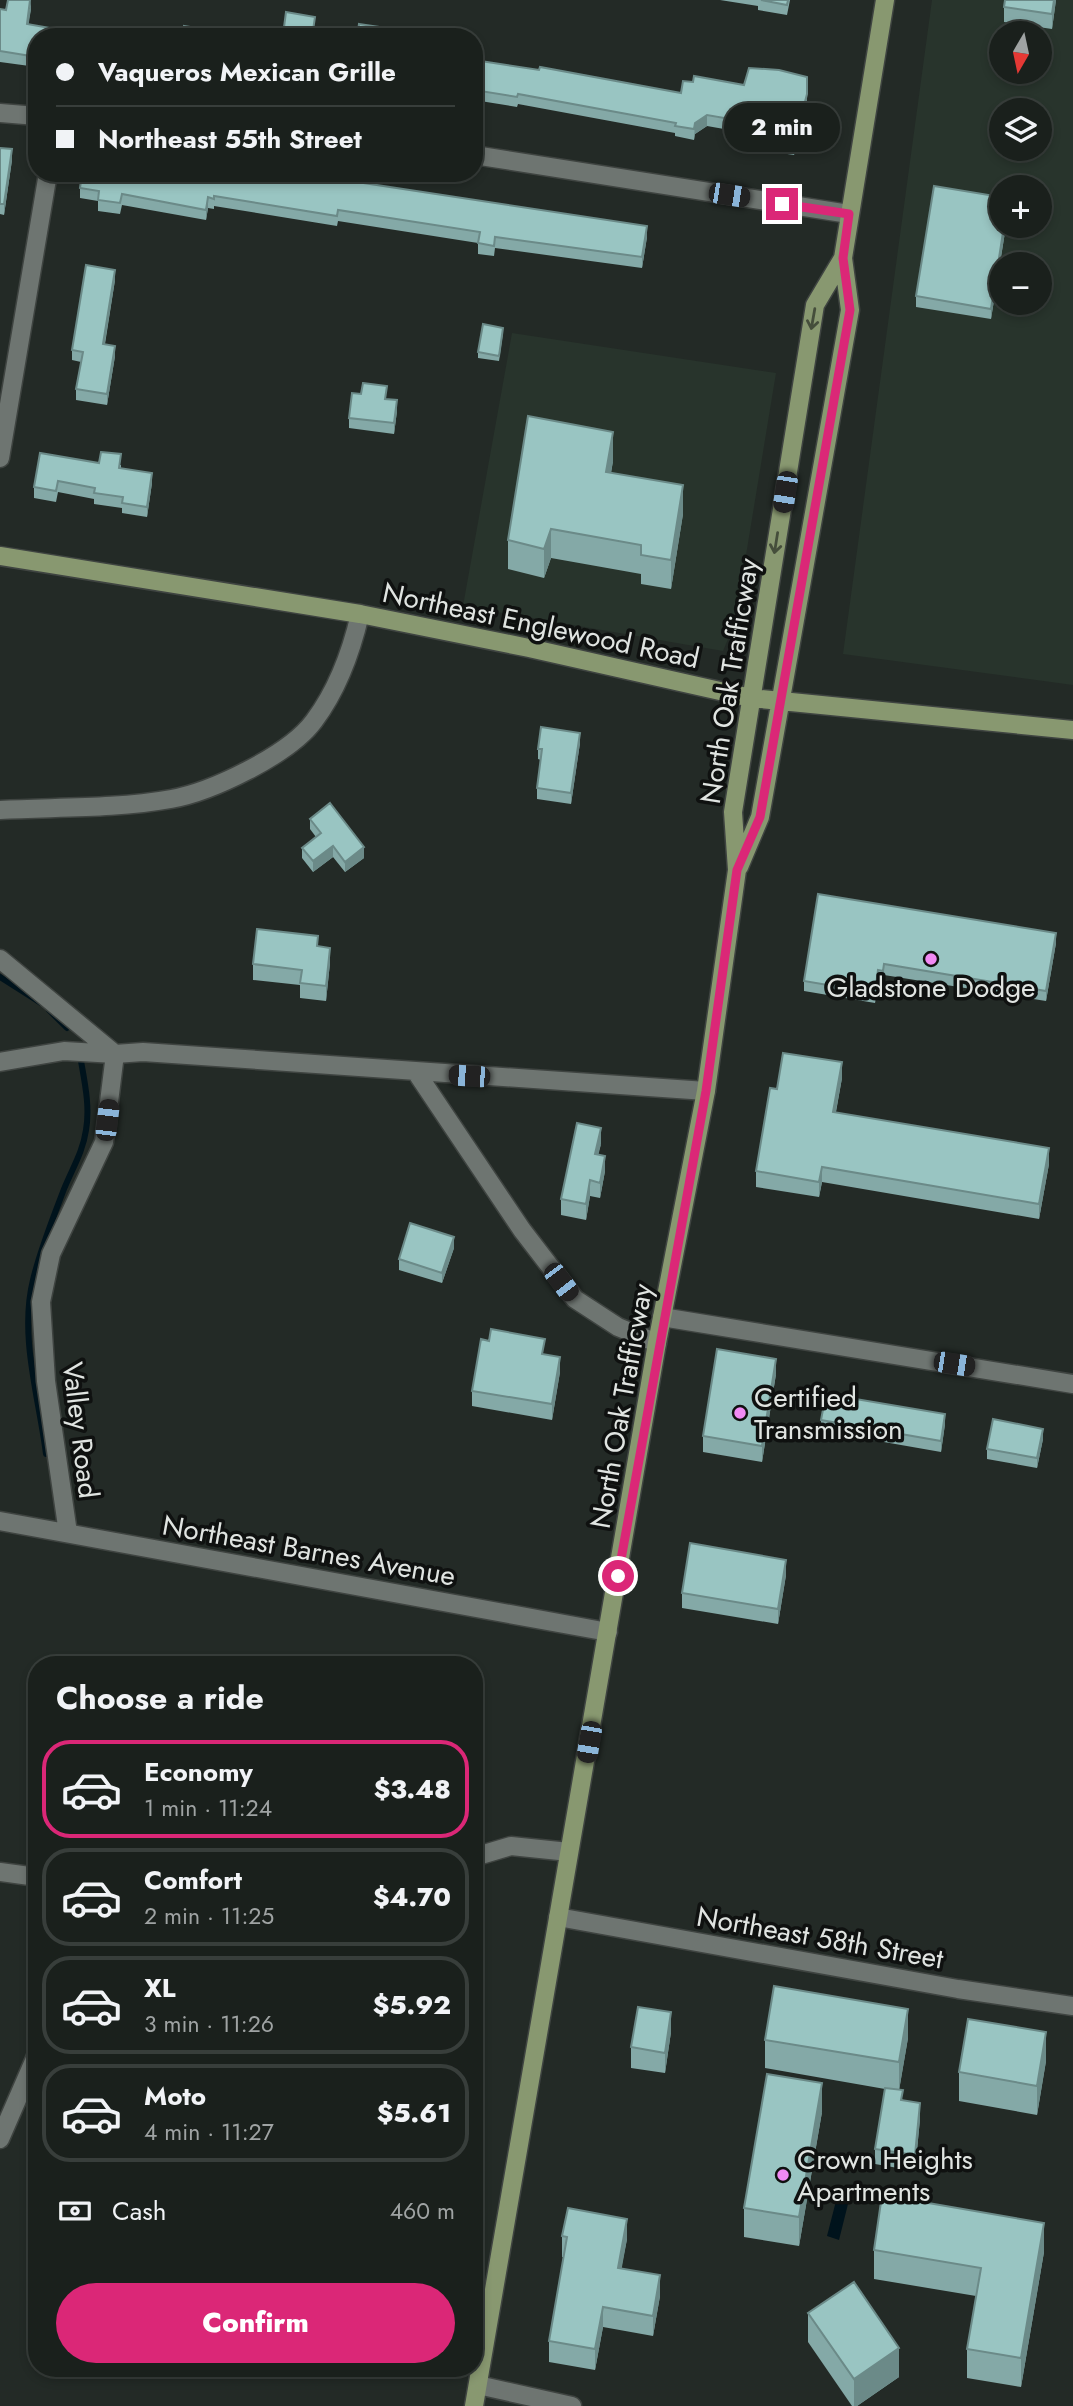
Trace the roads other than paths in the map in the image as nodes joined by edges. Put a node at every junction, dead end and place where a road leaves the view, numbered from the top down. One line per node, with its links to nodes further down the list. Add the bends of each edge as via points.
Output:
1 (885, 0): 6 (main road, North Oak Trafficway)
2 (0, 113): 3 (street)
3 (28, 115)
4 (483, 156): 6 (street)
5 (46, 182): 8 (street)
6 (849, 214): 7 (main road, North Oak Trafficway)
7 (843, 258): 11 (main road, North Oak Trafficway, one-way to 11, via 815,306); 12 (main road, North Oak Trafficway, via 850,310)
8 (0, 458)
9 (0, 556): 10 (main road, Northeast Englewood Road)
10 (360, 614): 11 (main road, Northeast Englewood Road); 14 (street, via 340,680 313,723 284,747 214,788 174,799)
11 (751, 698): 12 (main road, Northeast Englewood Road); 15 (main road, North Oak Trafficway, via 733,811)
12 (782, 700): 13 (main road, Northeast Englewood Road); 15 (main road, North Oak Trafficway, via 760,817)
13 (1073, 730)
14 (0, 810)
15 (737, 870): 20 (main road, North Oak Trafficway)
16 (0, 959): 17 (street)
17 (115, 1054): 18 (street, via 65,1051); 19 (street, via 142,1052); 25 (street, Valley Road, via 104,1142 51,1254 41,1302 46,1381)
18 (0, 1062)
19 (416, 1072): 20 (street); 22 (street, via 506,1208 575,1299 618,1327)
20 (706, 1091): 21 (main road, North Oak Trafficway)
21 (662, 1317): 22 (main road, North Oak Trafficway); 23 (street)
22 (657, 1343): 26 (main road, North Oak Trafficway)
23 (1073, 1384)
24 (0, 1521): 25 (street, Northeast Barnes Avenue)
25 (68, 1533): 26 (street, Northeast Barnes Avenue)
26 (608, 1632): 27 (main road, North Oak Trafficway)
27 (569, 1852): 28 (street, via 511,1846); 31 (main road, North Oak Trafficway)
28 (483, 1854)
29 (0, 1872): 30 (street)
30 (28, 1876)
31 (558, 1917): 32 (street, Northeast 58th Street); 35 (main road, North Oak Trafficway)
32 (1073, 2006)
33 (28, 2075): 34 (street)
34 (0, 2139)
35 (483, 2356)
36 (479, 2377): 37 (main road, North Oak Trafficway)
37 (478, 2385): 38 (main road, North Oak Trafficway); 39 (street)
38 (474, 2406)
39 (572, 2406)

